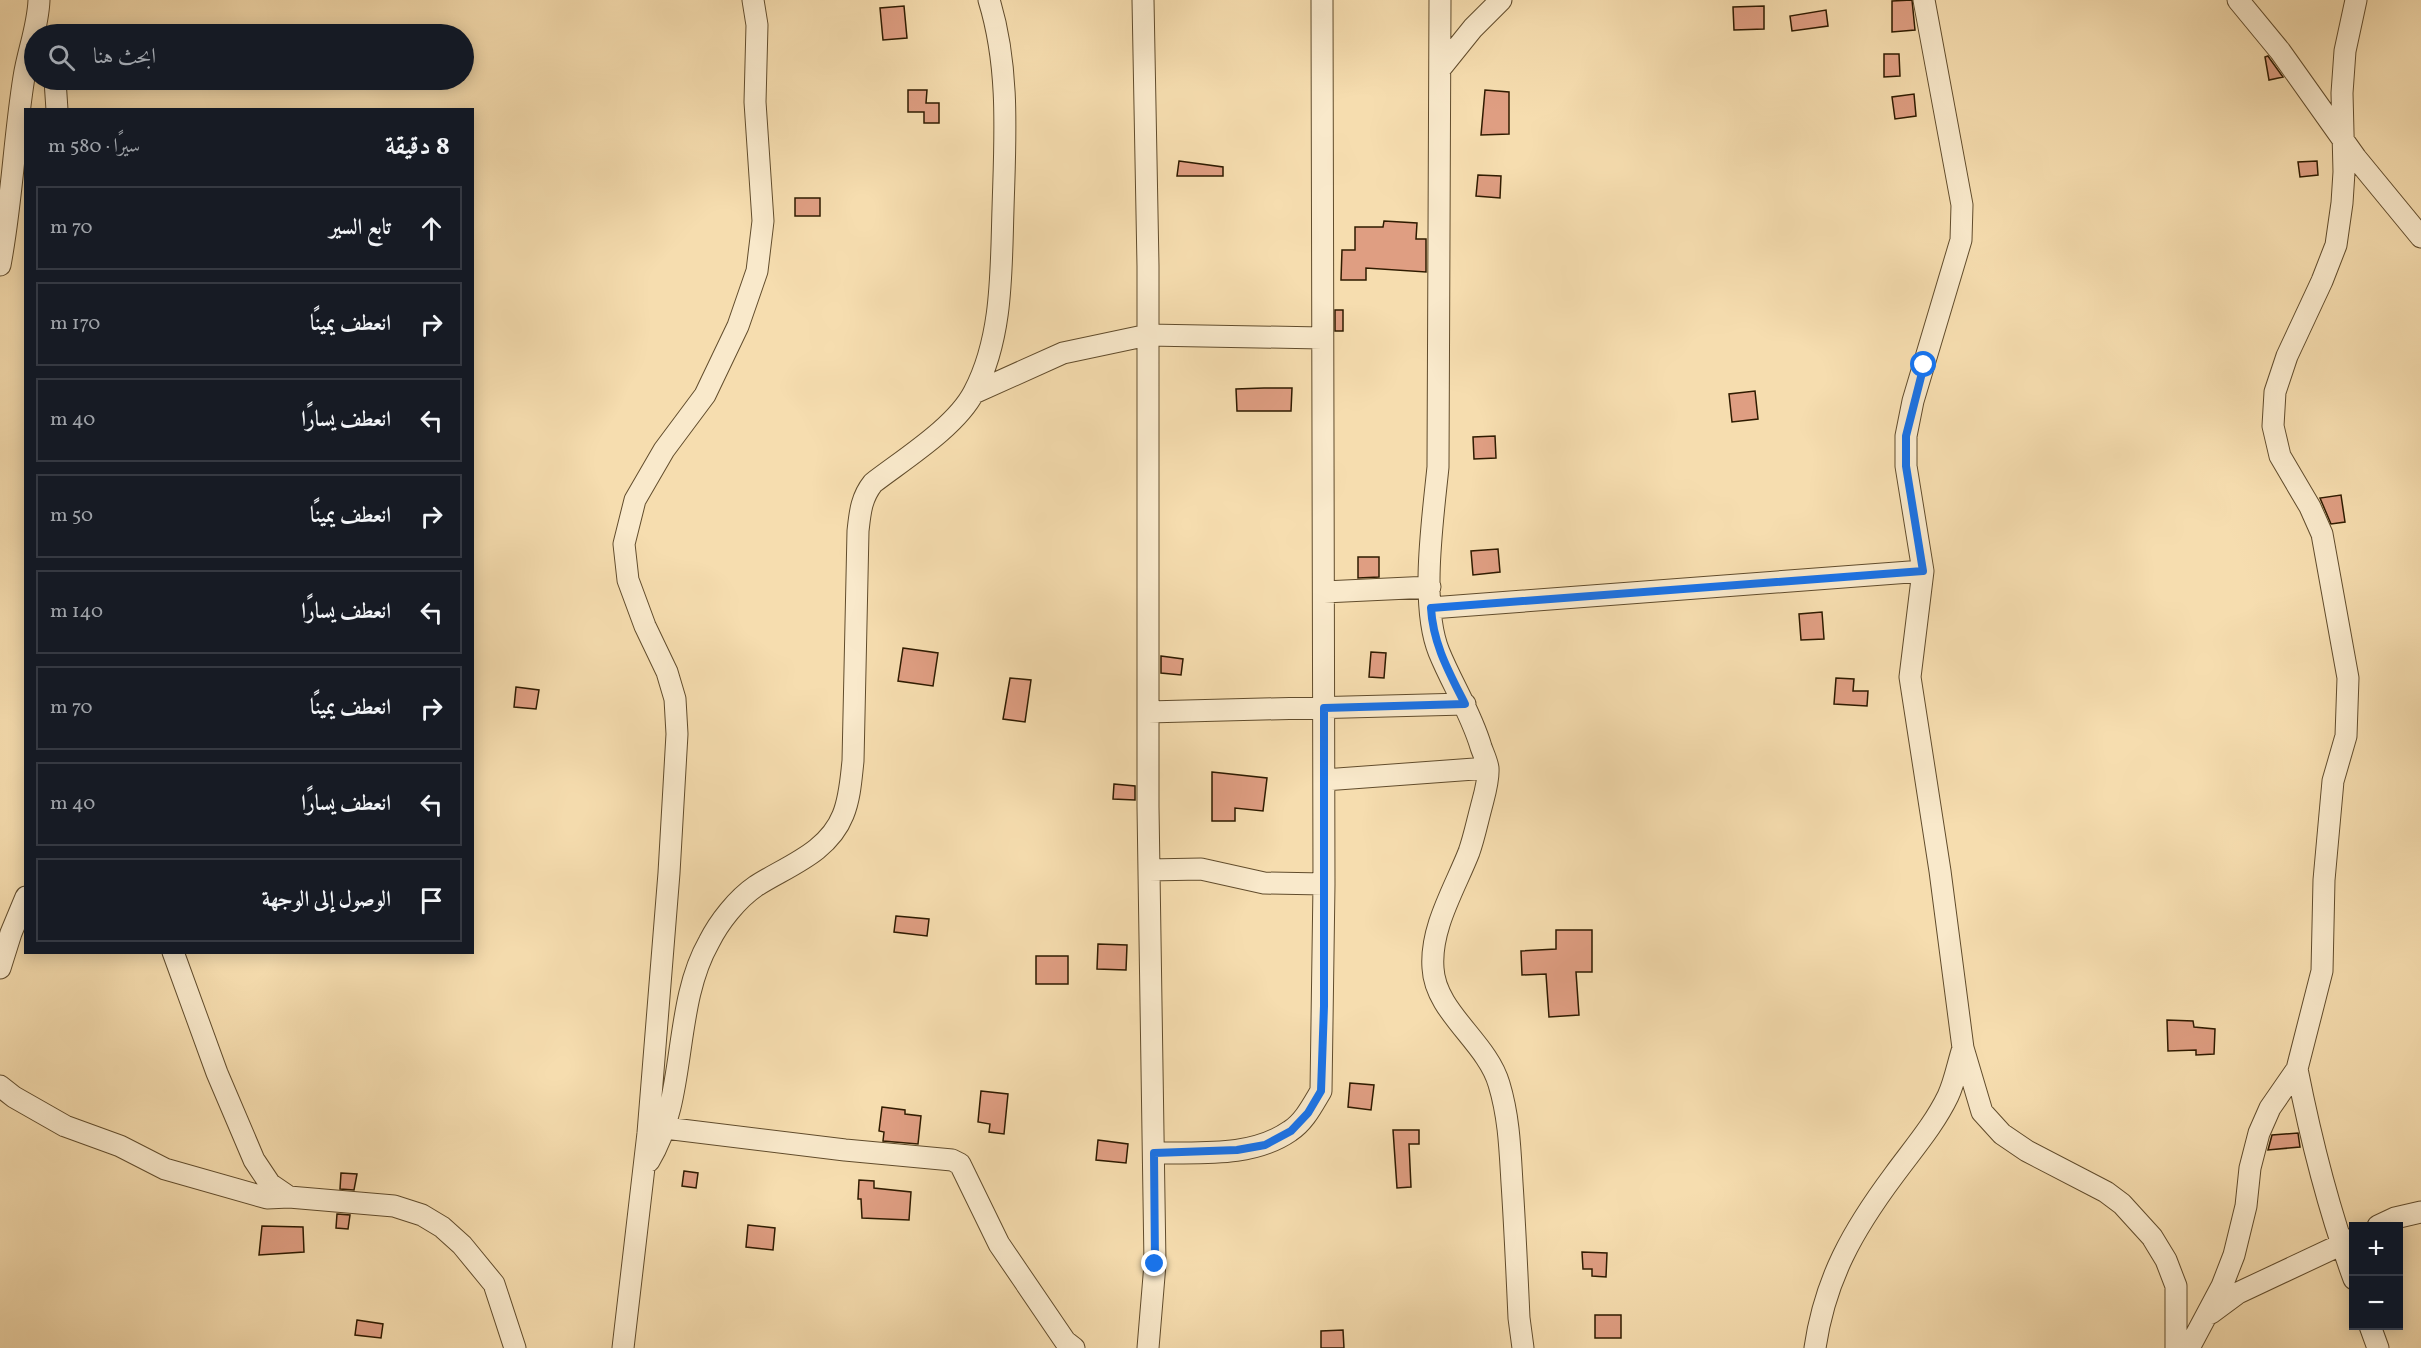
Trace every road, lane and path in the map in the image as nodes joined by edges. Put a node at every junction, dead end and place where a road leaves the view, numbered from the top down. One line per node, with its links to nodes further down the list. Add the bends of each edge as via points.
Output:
1 (753, 0): 38 (street, via 763,221 757,272 738,326 705,394 664,450 635,500 624,544 628,580 675,699 677,734)
2 (989, 0): 19 (street, via 1003,64 1002,255 994,338)
3 (1143, 0): 17 (street)
4 (1322, 0): 18 (street)
5 (1440, 0): 10 (street)
6 (1501, 0): 10 (street)
7 (1923, 0): 20 (street, via 1962,205 1961,240 1906,436 1906,466)
8 (2238, 0): 14 (street, via 2280,51)
9 (2356, 0): 14 (street, via 2345,51)
10 (1440, 69): 22 (street, via 1438,467)
11 (24, 76): 16 (street)
12 (56, 90): 13 (street)
13 (57, 108)
14 (2342, 140): 15 (street); 34 (street, via 2344,172 2336,244 2287,356 2275,392 2273,426 2280,456 2322,534 2348,678 2346,736 2333,781 2324,880 2322,971)
15 (2421, 237)
16 (0, 265)
17 (1148, 334): 18 (street); 19 (street, via 1063,353); 25 (street)
18 (1322, 338): 21 (street)
19 (974, 393): 36 (street, via 960,414 866,492 858,531 853,762 843,817 813,853 753,888 728,913 708,943 694,980)
20 (1923, 571): 22 (street); 33 (street, via 1910,677)
21 (1324, 592): 22 (street); 24 (street)
22 (1430, 598): 23 (street, via 1432,630)
23 (1465, 704): 24 (street); 26 (street)
24 (1324, 708): 25 (street); 27 (street)
25 (1148, 712): 28 (street)
26 (1488, 768): 27 (street); 50 (street, via 1470,849 1441,919 1433,968 1445,1003 1489,1061 1499,1083 1508,1125)
27 (1324, 780): 29 (street)
28 (1149, 870): 29 (street, via 1201,869 1264,883); 37 (street)
29 (1324, 884): 37 (street, via 1321,1091 1308,1113 1291,1131 1265,1145)
30 (24, 902): 32 (street)
31 (174, 954): 39 (street, via 216,1073 254,1160 270,1184)
32 (0, 968)
33 (1962, 1048): 51 (street, via 1948,1094 1932,1125 1855,1230 1841,1258); 52 (street, via 1982,1112 2002,1134 2106,1192 2152,1237 2176,1286)
34 (2297, 1069): 42 (street, via 2308,1125); 44 (street, via 2270,1108 2259,1133 2234,1255)
35 (0, 1086): 39 (street, via 65,1126 120,1146 165,1169 267,1198)
36 (665, 1128): 38 (street); 48 (street, via 952,1160 960,1164 999,1244 1065,1341)
37 (1154, 1153): 49 (street, via 1155,1264)
38 (643, 1172): 47 (street)
39 (289, 1197): 46 (street, via 394,1206 442,1227 494,1284)
40 (2421, 1212): 41 (street)
41 (2387, 1222)
42 (2347, 1242): 43 (street); 44 (street, via 2238,1293)
43 (2353, 1276)
44 (2203, 1320): 53 (street)
45 (2371, 1330): 54 (street)
46 (515, 1348)
47 (623, 1348)
48 (1074, 1348)
49 (1148, 1348)
50 (1523, 1348)
51 (1815, 1348)
52 (2176, 1348)
53 (2189, 1348)
54 (2378, 1348)

